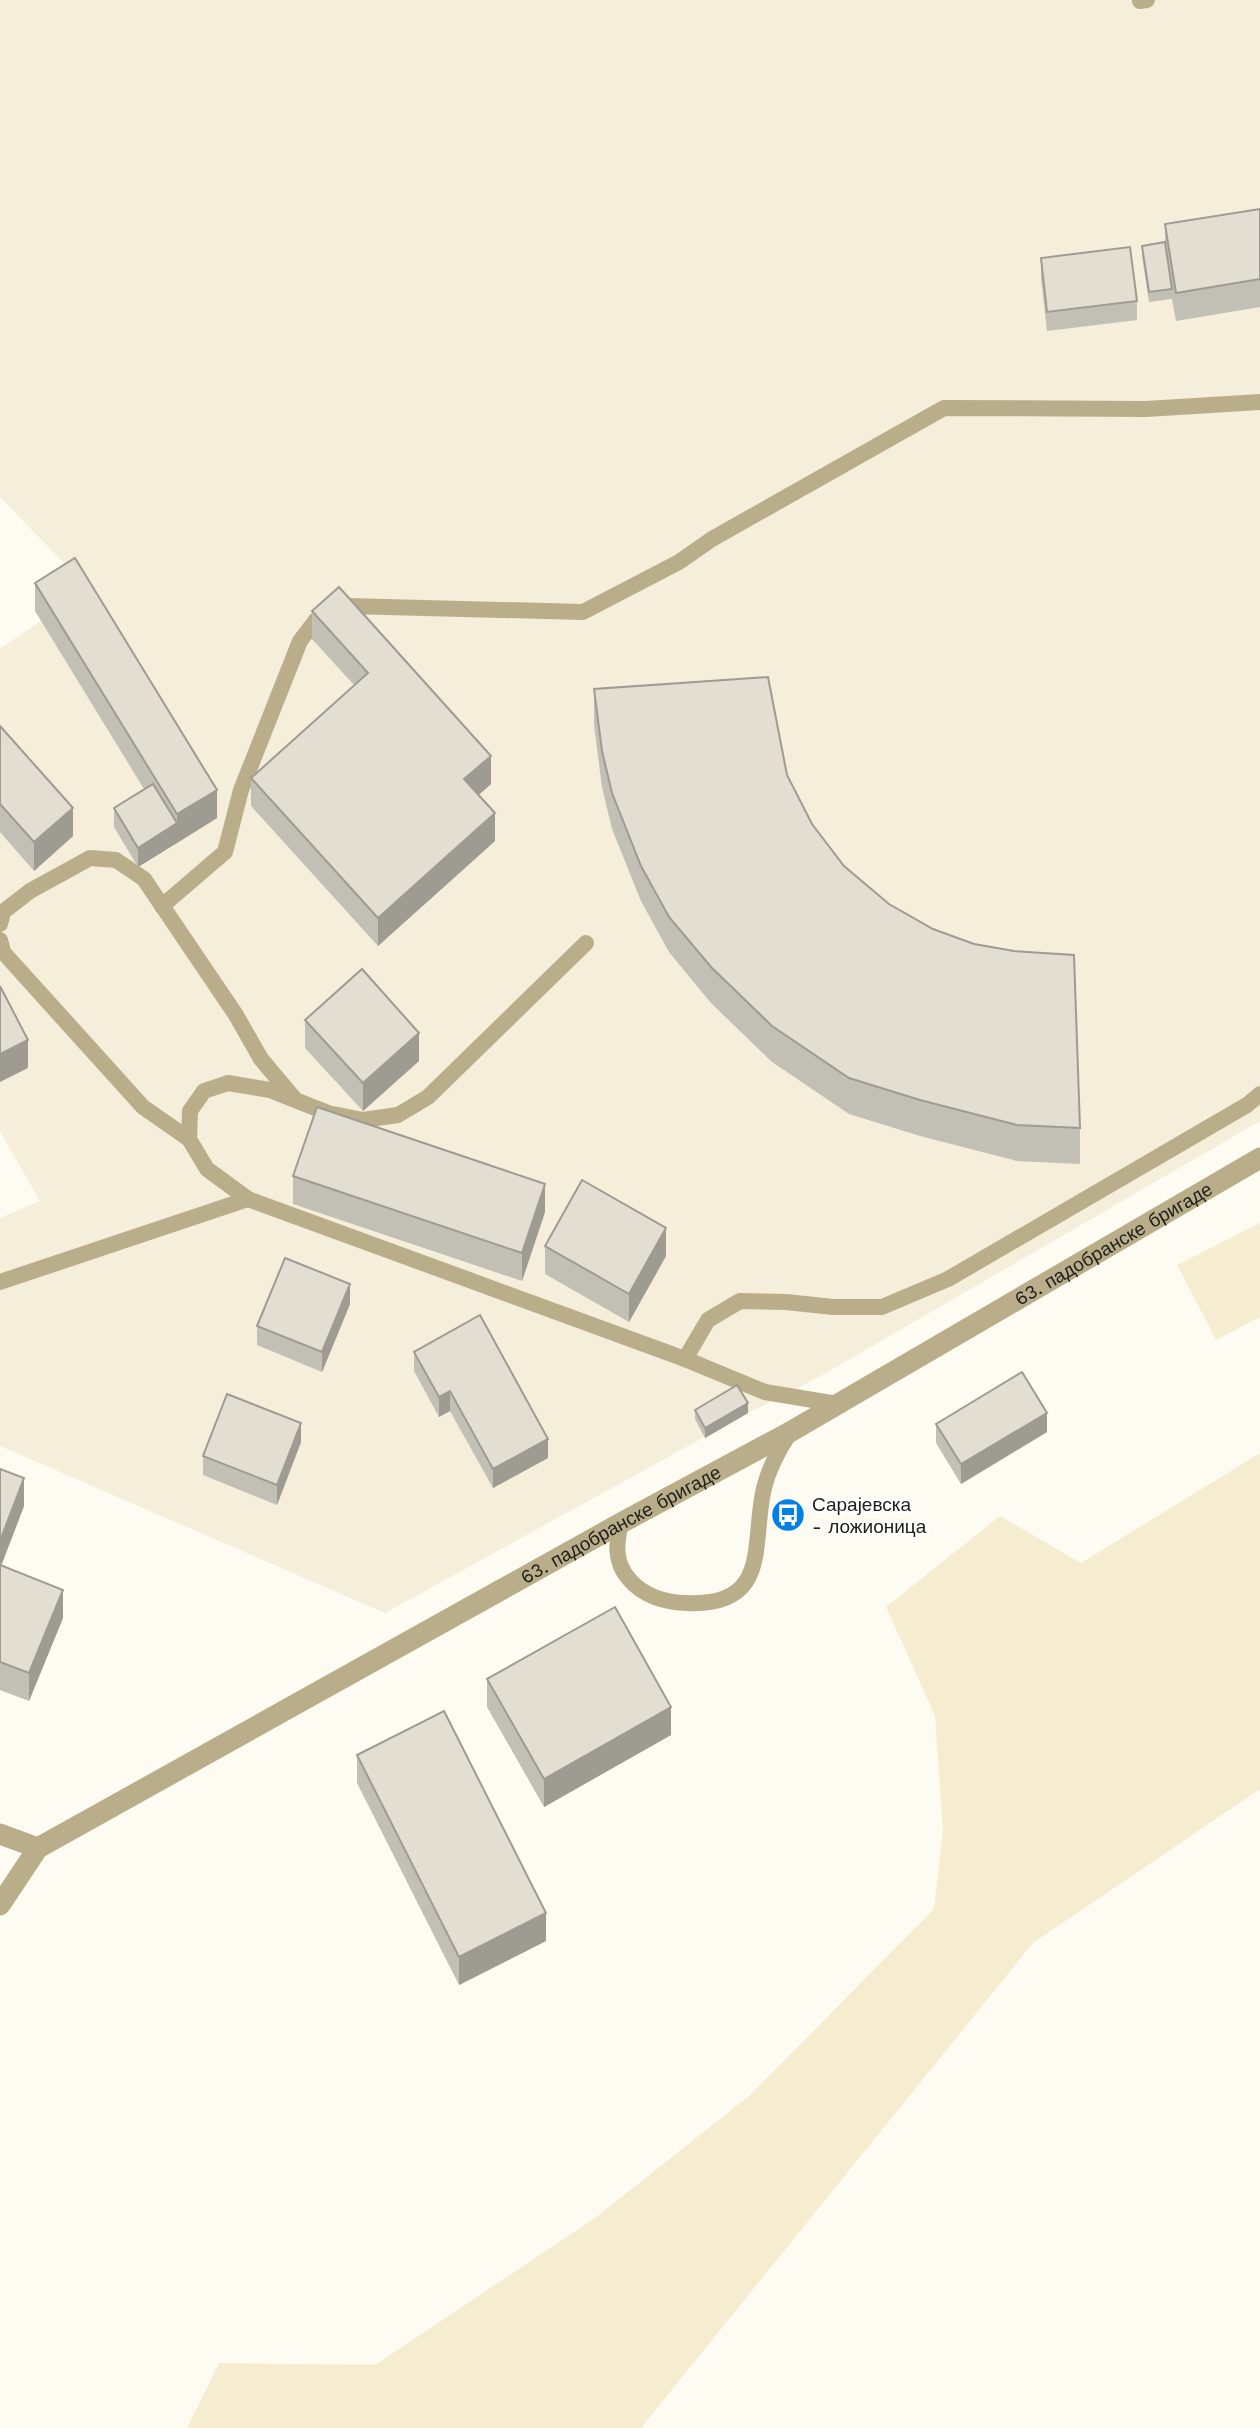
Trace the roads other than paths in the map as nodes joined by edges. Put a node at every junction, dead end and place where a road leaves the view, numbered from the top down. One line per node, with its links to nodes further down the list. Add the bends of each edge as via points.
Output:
1 (1147, 0): 2 (lane)
2 (1140, 1)
3 (1260, 402): 4 (lane, via 1146,410 944,408 679,562 583,612 348,606 316,620 300,641 290,666 242,790 225,852)
4 (162, 906): 5 (lane, via 144,879 116,860 90,858 30,891 3,912); 9 (lane, via 261,1059)
5 (0, 924)
6 (0, 940): 10 (lane, via 3,952 144,1107)
7 (586, 943): 9 (lane, via 428,1097 398,1115 363,1120)
8 (1260, 1094): 14 (lane, via 947,1279 882,1307 740,1301 708,1320)
9 (294, 1099): 10 (lane, via 228,1083 204,1091 190,1111)
10 (189, 1139): 12 (lane, via 207,1169)
11 (1260, 1158): 15 (street, 63. падобранске бригаде)
12 (248, 1199): 13 (lane); 14 (lane)
13 (0, 1282)
14 (685, 1359): 15 (lane, via 765,1392)
15 (837, 1405): 16 (street, 63. падобранске бригаде)
16 (790, 1432): 17 (street, 63. падобранске бригаде); 17 (lane, via 764,1488 751,1574 727,1597 685,1604 639,1589 620,1564)
17 (621, 1523): 19 (street, 63. падобранске бригаде)
18 (0, 1834): 19 (street)
19 (38, 1848): 20 (street, 63. падобранске бригаде)
20 (0, 1906)

